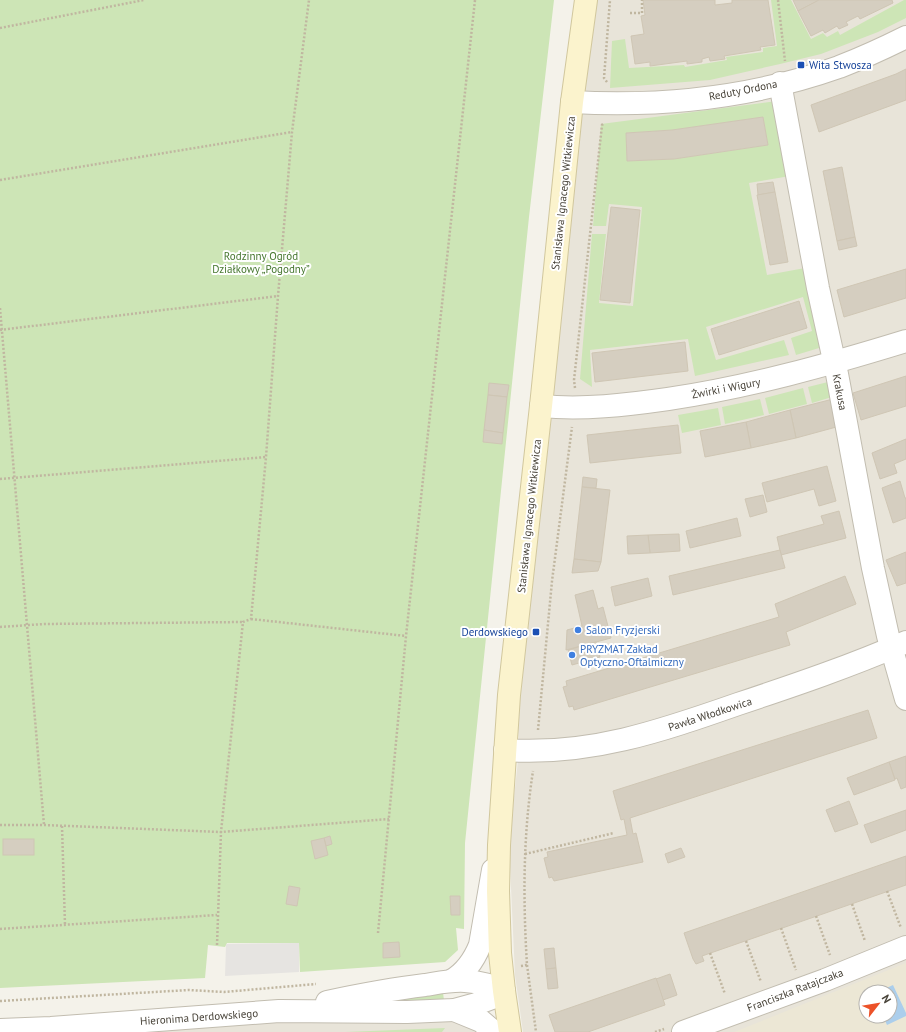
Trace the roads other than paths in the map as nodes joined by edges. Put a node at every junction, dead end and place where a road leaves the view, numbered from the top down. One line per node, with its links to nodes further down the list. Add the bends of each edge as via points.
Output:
1 (586, 0): 4 (street, Stanisława Ignacego Witkiewicza)
2 (906, 37): 3 (street, Reduty Ordona, via 859,59)
3 (784, 82): 4 (street, Reduty Ordona, via 724,95 664,102); 6 (street, Krakusa, via 818,288)
4 (572, 102): 7 (street, Stanisława Ignacego Witkiewicza)
5 (906, 340): 6 (street, Żwirki i Wigury)
6 (834, 362): 7 (street, Żwirki i Wigury, via 766,380 662,400 591,407); 8 (street, Krakusa, via 873,568)
7 (541, 406): 10 (street, Stanisława Ignacego Witkiewicza)
8 (899, 645): 9 (street, Krakusa); 10 (street, Pawła Włodkowica, via 800,683 643,735 575,749 535,752)
9 (906, 699)
10 (505, 750): 11 (street, Stanisława Ignacego Witkiewicza)
11 (499, 845): 13 (street, via 480,945 471,963); 14 (street, Stanisława Ignacego Witkiewicza, via 498,897)
12 (904, 939): 20 (street, Franciszka Ratajczaka, via 824,980)
13 (451, 981): 14 (street, Hieronima Derdowskiego, via 479,982); 16 (street, Hieronima Derdowskiego)
14 (504, 992): 15 (street, Hieronima Derdowskiego); 19 (street, Stanisława Ignacego Witkiewicza)
15 (454, 1010): 16 (street, Hieronima Derdowskiego); 18 (street, Hieronima Derdowskiego, via 481,1021)
16 (279, 1011): 17 (street, Hieronima Derdowskiego)
17 (0, 1030)
18 (494, 1032)
19 (510, 1032)
20 (683, 1032)

